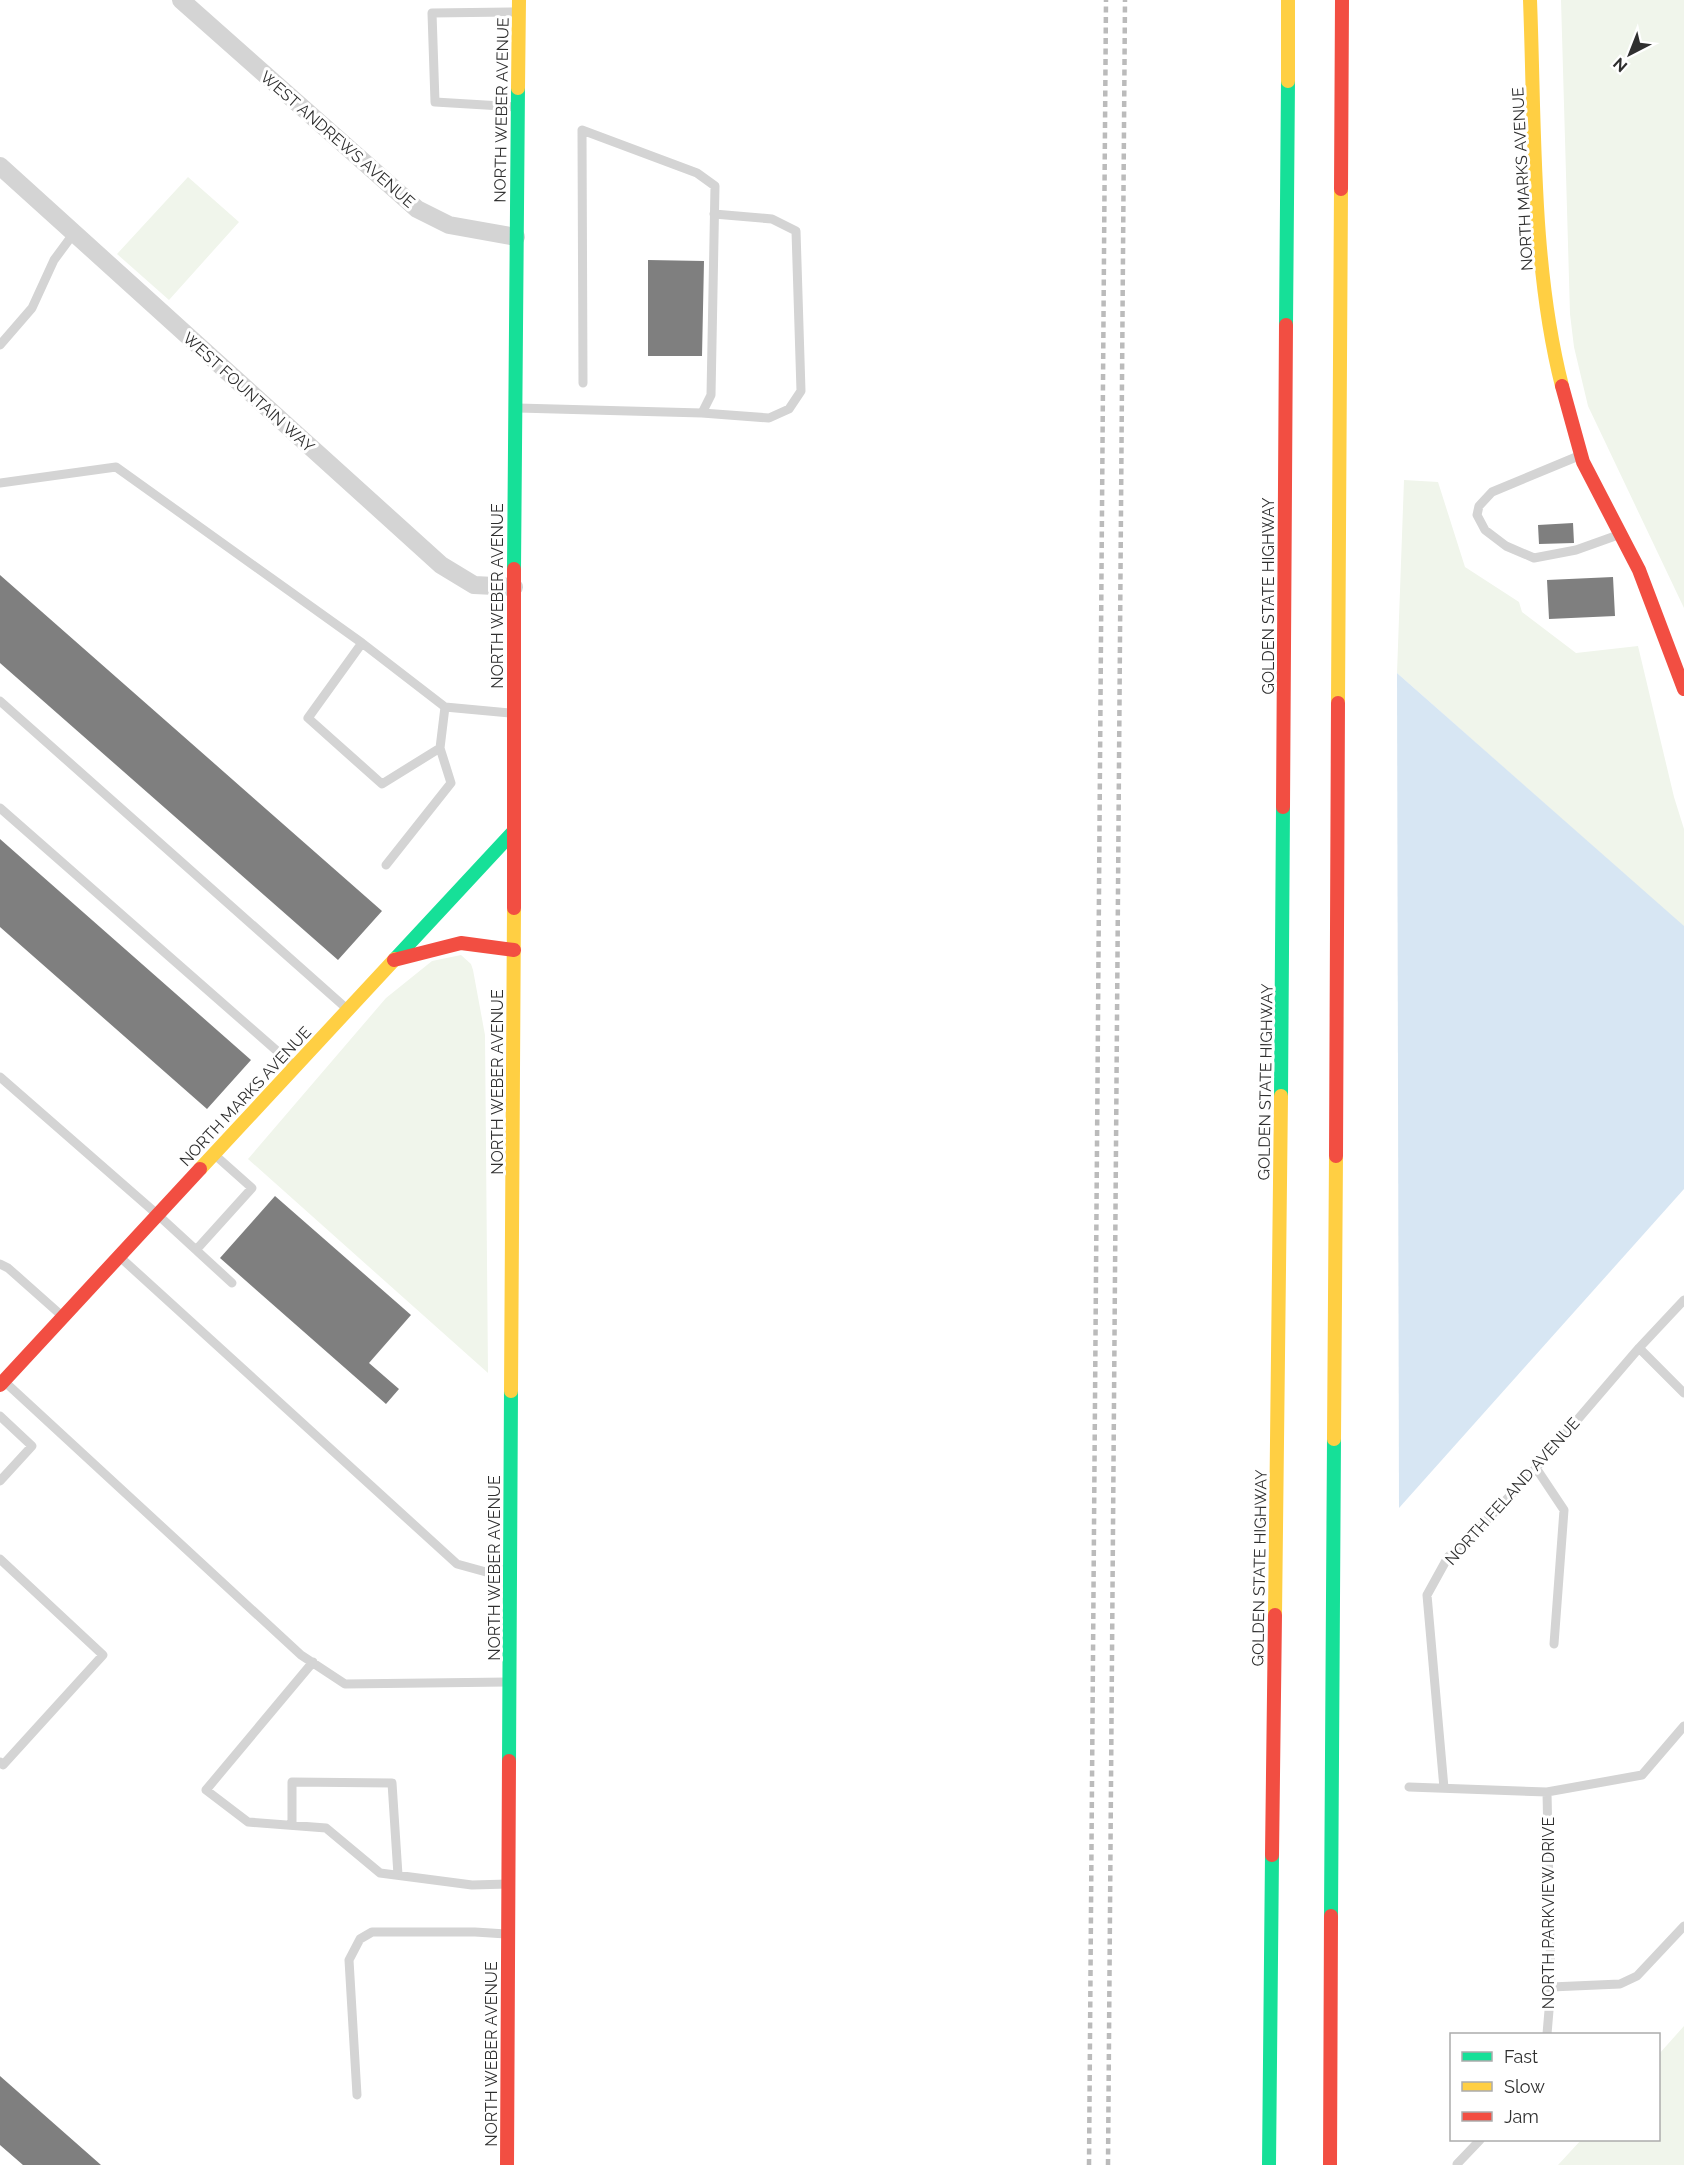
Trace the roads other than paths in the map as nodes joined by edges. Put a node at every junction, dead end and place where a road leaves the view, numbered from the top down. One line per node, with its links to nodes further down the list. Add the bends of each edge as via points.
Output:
1 (181, 0): 10 (street, WEST ANDREWS AVENUE, via 417,209 449,225)
2 (1288, 0): 68 (main road, GOLDEN STATE HIGHWAY)
3 (1342, 0): 69 (main road)
4 (1530, 0): 15 (main road, NORTH MARKS AVENUE, via 1544,289 1554,356)
5 (519, 6): 6 (main road, NORTH WEBER AVENUE); 6 (lane, via 432,13 435,102)
6 (518, 107): 10 (main road, NORTH WEBER AVENUE)
7 (0, 166): 9 (street, WEST FOUNTAIN WAY)
8 (714, 214): 12 (lane, via 715,186 698,173 582,130); 14 (lane, via 711,395); 14 (lane, via 772,219 796,231 801,391 789,409 769,418)
9 (74, 233): 11 (lane, via 54,260 32,308); 18 (street, WEST FOUNTAIN WAY, via 441,566 474,585)
10 (516, 237): 13 (main road, NORTH WEBER AVENUE)
11 (0, 345)
12 (584, 383)
13 (515, 408): 14 (lane); 18 (main road, NORTH WEBER AVENUE)
14 (702, 413)
15 (1581, 455): 17 (main road, NORTH MARKS AVENUE); 17 (lane, via 1492,492 1479,506 1477,515 1485,530 1506,546 1534,558 1576,550)
16 (0, 483): 19 (lane, via 116,467)
17 (1620, 534): 20 (main road, NORTH MARKS AVENUE, via 1639,570)
18 (514, 587): 23 (main road, NORTH WEBER AVENUE)
19 (362, 644): 22 (lane); 24 (lane, via 308,718 382,784)
20 (1684, 689)
21 (0, 701): 30 (lane)
22 (445, 707): 23 (lane); 24 (lane)
23 (513, 713): 26 (main road, NORTH WEBER AVENUE)
24 (440, 748): 27 (lane, via 451,783)
25 (0, 808): 31 (lane)
26 (514, 831): 28 (main road, NORTH WEBER AVENUE); 29 (main road, NORTH MARKS AVENUE)
27 (386, 865)
28 (514, 950): 29 (main road, via 461,943); 48 (main road, NORTH WEBER AVENUE)
29 (394, 960): 30 (main road, NORTH MARKS AVENUE)
30 (348, 1010): 31 (main road, NORTH MARKS AVENUE)
31 (295, 1067): 33 (main road, NORTH MARKS AVENUE)
32 (0, 1077): 34 (lane)
33 (214, 1154): 34 (main road, NORTH MARKS AVENUE); 35 (lane, via 252,1188)
34 (158, 1215): 35 (lane); 36 (main road, NORTH MARKS AVENUE)
35 (196, 1250): 38 (lane)
36 (119, 1256): 40 (main road, NORTH MARKS AVENUE); 48 (lane, via 457,1564 486,1572)
37 (0, 1264): 40 (lane)
38 (232, 1283)
39 (1684, 1300): 41 (lane, NORTH FELAND AVENUE)
40 (63, 1317): 42 (main road, NORTH MARKS AVENUE)
41 (1639, 1348): 43 (lane); 45 (lane, NORTH FELAND AVENUE)
42 (2, 1383): 50 (lane)
43 (1684, 1393)
44 (0, 1416): 46 (lane, via 32,1446)
45 (1536, 1468): 49 (lane, via 1564,1510); 55 (lane, NORTH FELAND AVENUE, via 1448,1557 1427,1595)
46 (0, 1481)
47 (0, 1559): 53 (lane, via 103,1655 3,1765)
48 (510, 1569): 51 (main road, NORTH WEBER AVENUE)
49 (1554, 1644)
50 (313, 1662): 51 (lane, via 345,1684); 57 (lane, via 206,1790 248,1822)
51 (510, 1682): 59 (main road, NORTH WEBER AVENUE)
52 (1684, 1726): 56 (lane, via 1642,1775)
53 (0, 1762)
54 (1409, 1788): 55 (lane)
55 (1444, 1788): 56 (lane)
56 (1546, 1792): 62 (lane, NORTH PARKVIEW DRIVE)
57 (292, 1825): 58 (lane, via 326,1828 380,1873); 58 (lane, via 292,1782 392,1783)
58 (398, 1875): 59 (lane, via 472,1885)
59 (508, 1884): 61 (main road, NORTH WEBER AVENUE)
60 (1684, 1926): 62 (lane, via 1636,1976 1620,1984)
61 (508, 1934): 64 (lane, via 372,1932 360,1939 349,1960); 67 (main road, NORTH WEBER AVENUE)
62 (1551, 1987): 63 (lane, NORTH PARKVIEW DRIVE)
63 (1547, 2033)
64 (357, 2095)
65 (1478, 2141): 66 (lane)
66 (1457, 2164)
67 (507, 2165)
68 (1269, 2165)
69 (1330, 2165)

